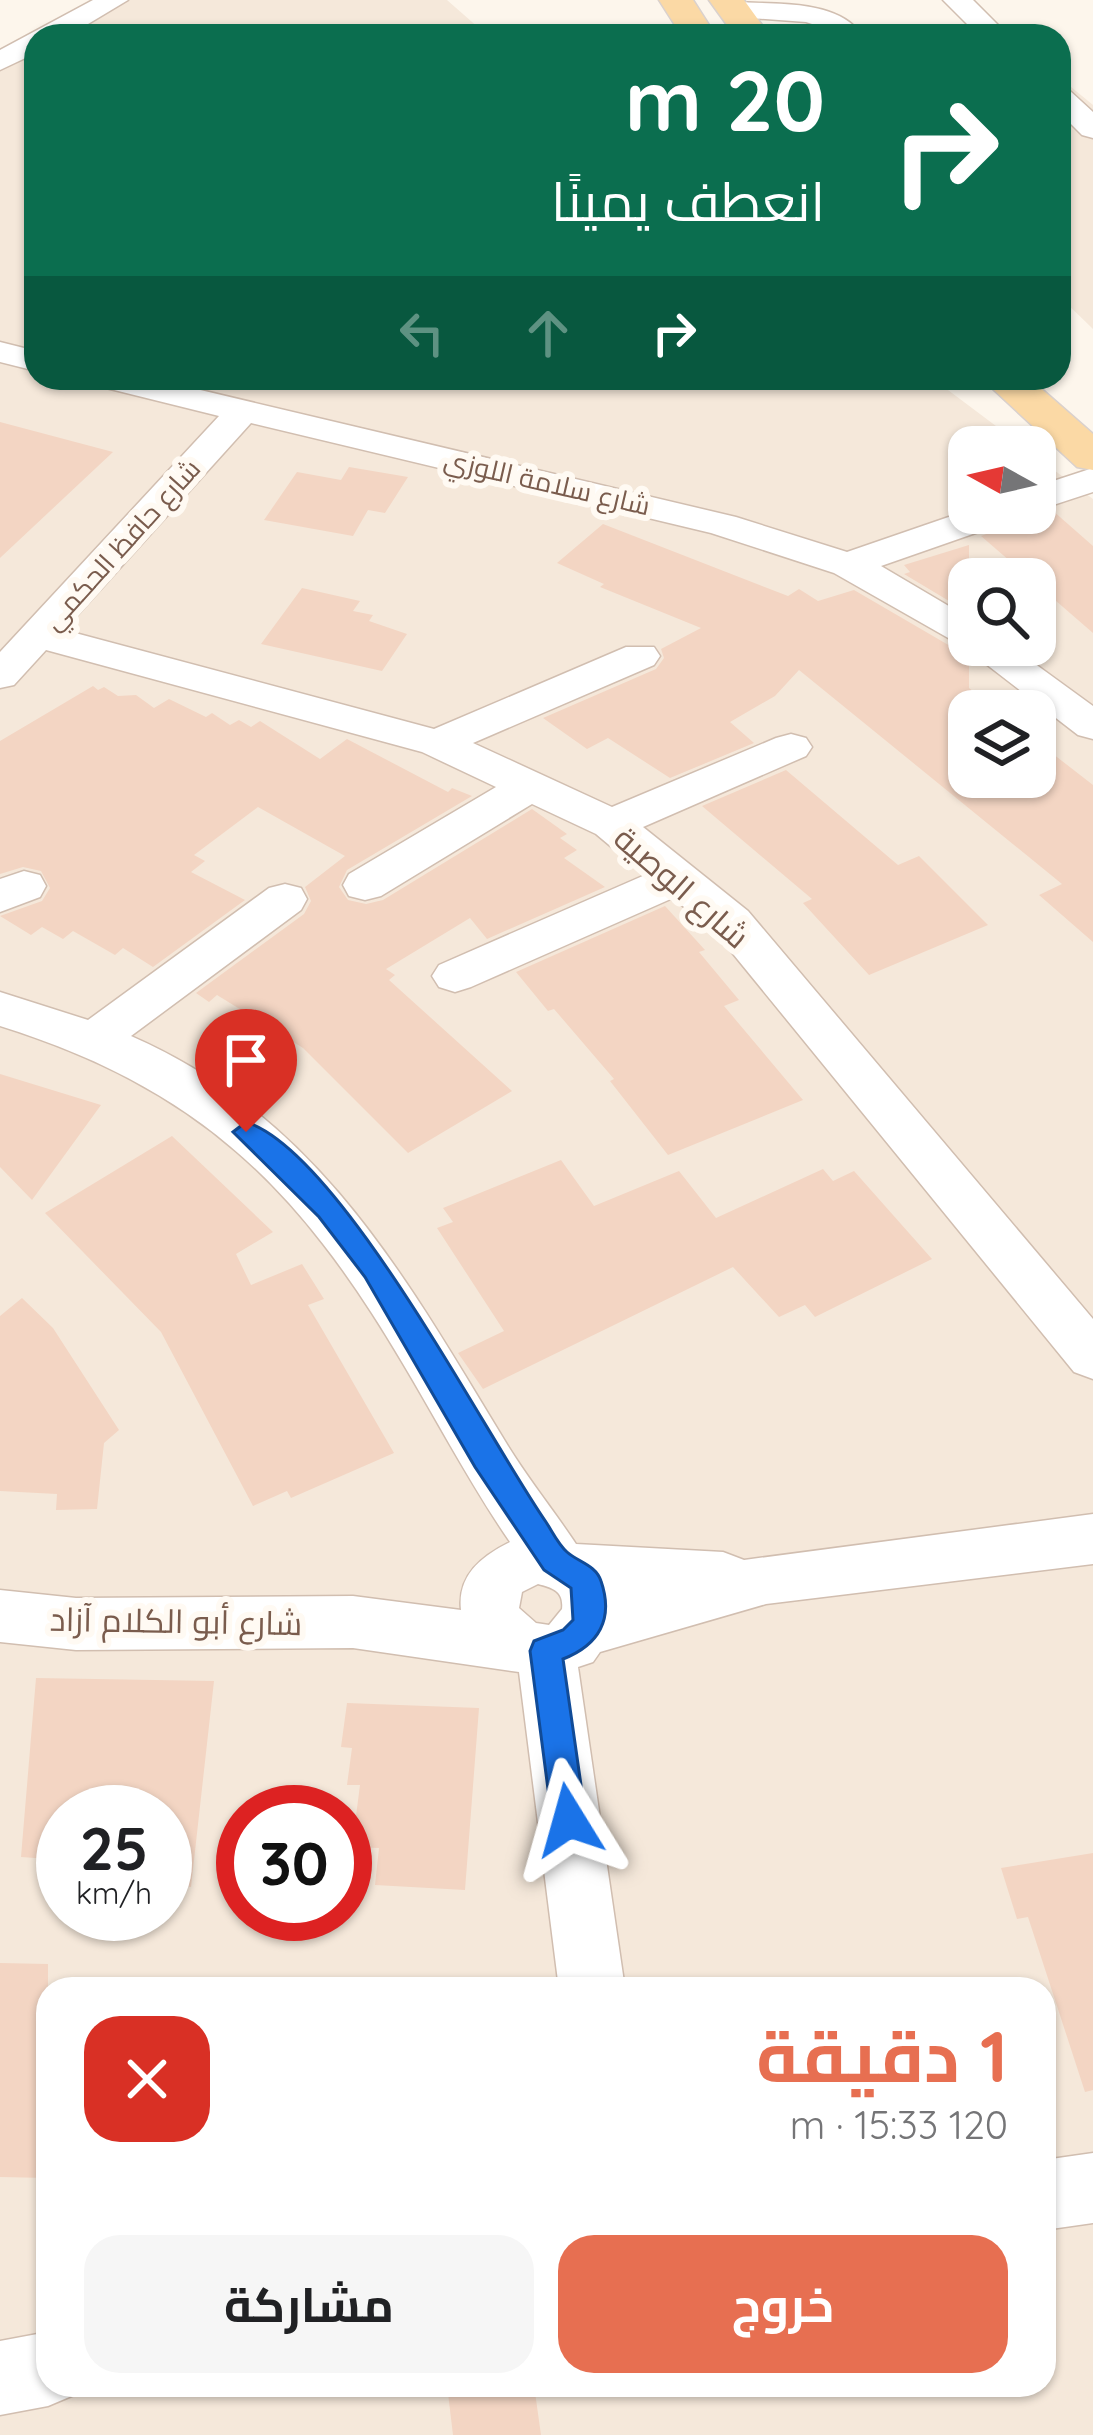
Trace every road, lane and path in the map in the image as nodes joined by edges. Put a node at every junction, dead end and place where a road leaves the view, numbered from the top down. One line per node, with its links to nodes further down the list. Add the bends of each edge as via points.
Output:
1 (114, 0): 4 (street)
2 (957, 0): 6 (street)
3 (737, 15): 5 (street, via 797,12)
4 (75, 24)
5 (836, 24)
6 (982, 24)
7 (1071, 108): 8 (street)
8 (1093, 129)
9 (155, 390): 11 (street, شارع سلامة اللوزي)
10 (1018, 390): 12 (main road)
11 (242, 411): 16 (street, شارع سلامة اللوزي, via 723,525); 18 (street, شارع حافظ الحكمي)
12 (1093, 457)
13 (1093, 479): 14 (street)
14 (1056, 492)
15 (948, 530): 16 (street)
16 (848, 566): 17 (street, شارع سلامة اللوزي)
17 (948, 622)
18 (40, 636): 21 (street, شارع حافظ الحكمي); 23 (street, شارع الوصية)
19 (640, 656): 23 (street)
20 (1012, 666): 22 (street)
21 (0, 676)
22 (1093, 726)
23 (437, 742): 25 (street, شارع الوصية)
24 (790, 747): 26 (street)
25 (530, 786): 26 (street, شارع الوصية); 28 (street)
26 (611, 824): 27 (street, شارع الوصية)
27 (678, 878): 30 (street); 33 (street, شارع الوصية, via 732,922)
28 (364, 885)
29 (285, 898): 32 (street)
30 (455, 976)
31 (0, 1009): 32 (street)
32 (94, 1039): 34 (street, via 179,1082 280,1157 329,1209 416,1334)
33 (1093, 1358)
34 (486, 1459): 36 (street); 39 (street)
35 (1093, 1539): 37 (street, شارع أبو الكلام آزاد)
36 (564, 1564): 37 (street, شارع أبو الكلام آزاد); 39 (street, via 592,1598)
37 (766, 1579): 39 (street, شارع أبو الكلام آزاد)
38 (0, 1616): 39 (street, شارع أبو الكلام آزاد, via 76,1624 353,1622 400,1632)
39 (525, 1618): 40 (street)
40 (590, 1977)
41 (1093, 2188): 42 (street)
42 (1056, 2193)
43 (36, 2370): 44 (street)
44 (0, 2378)

